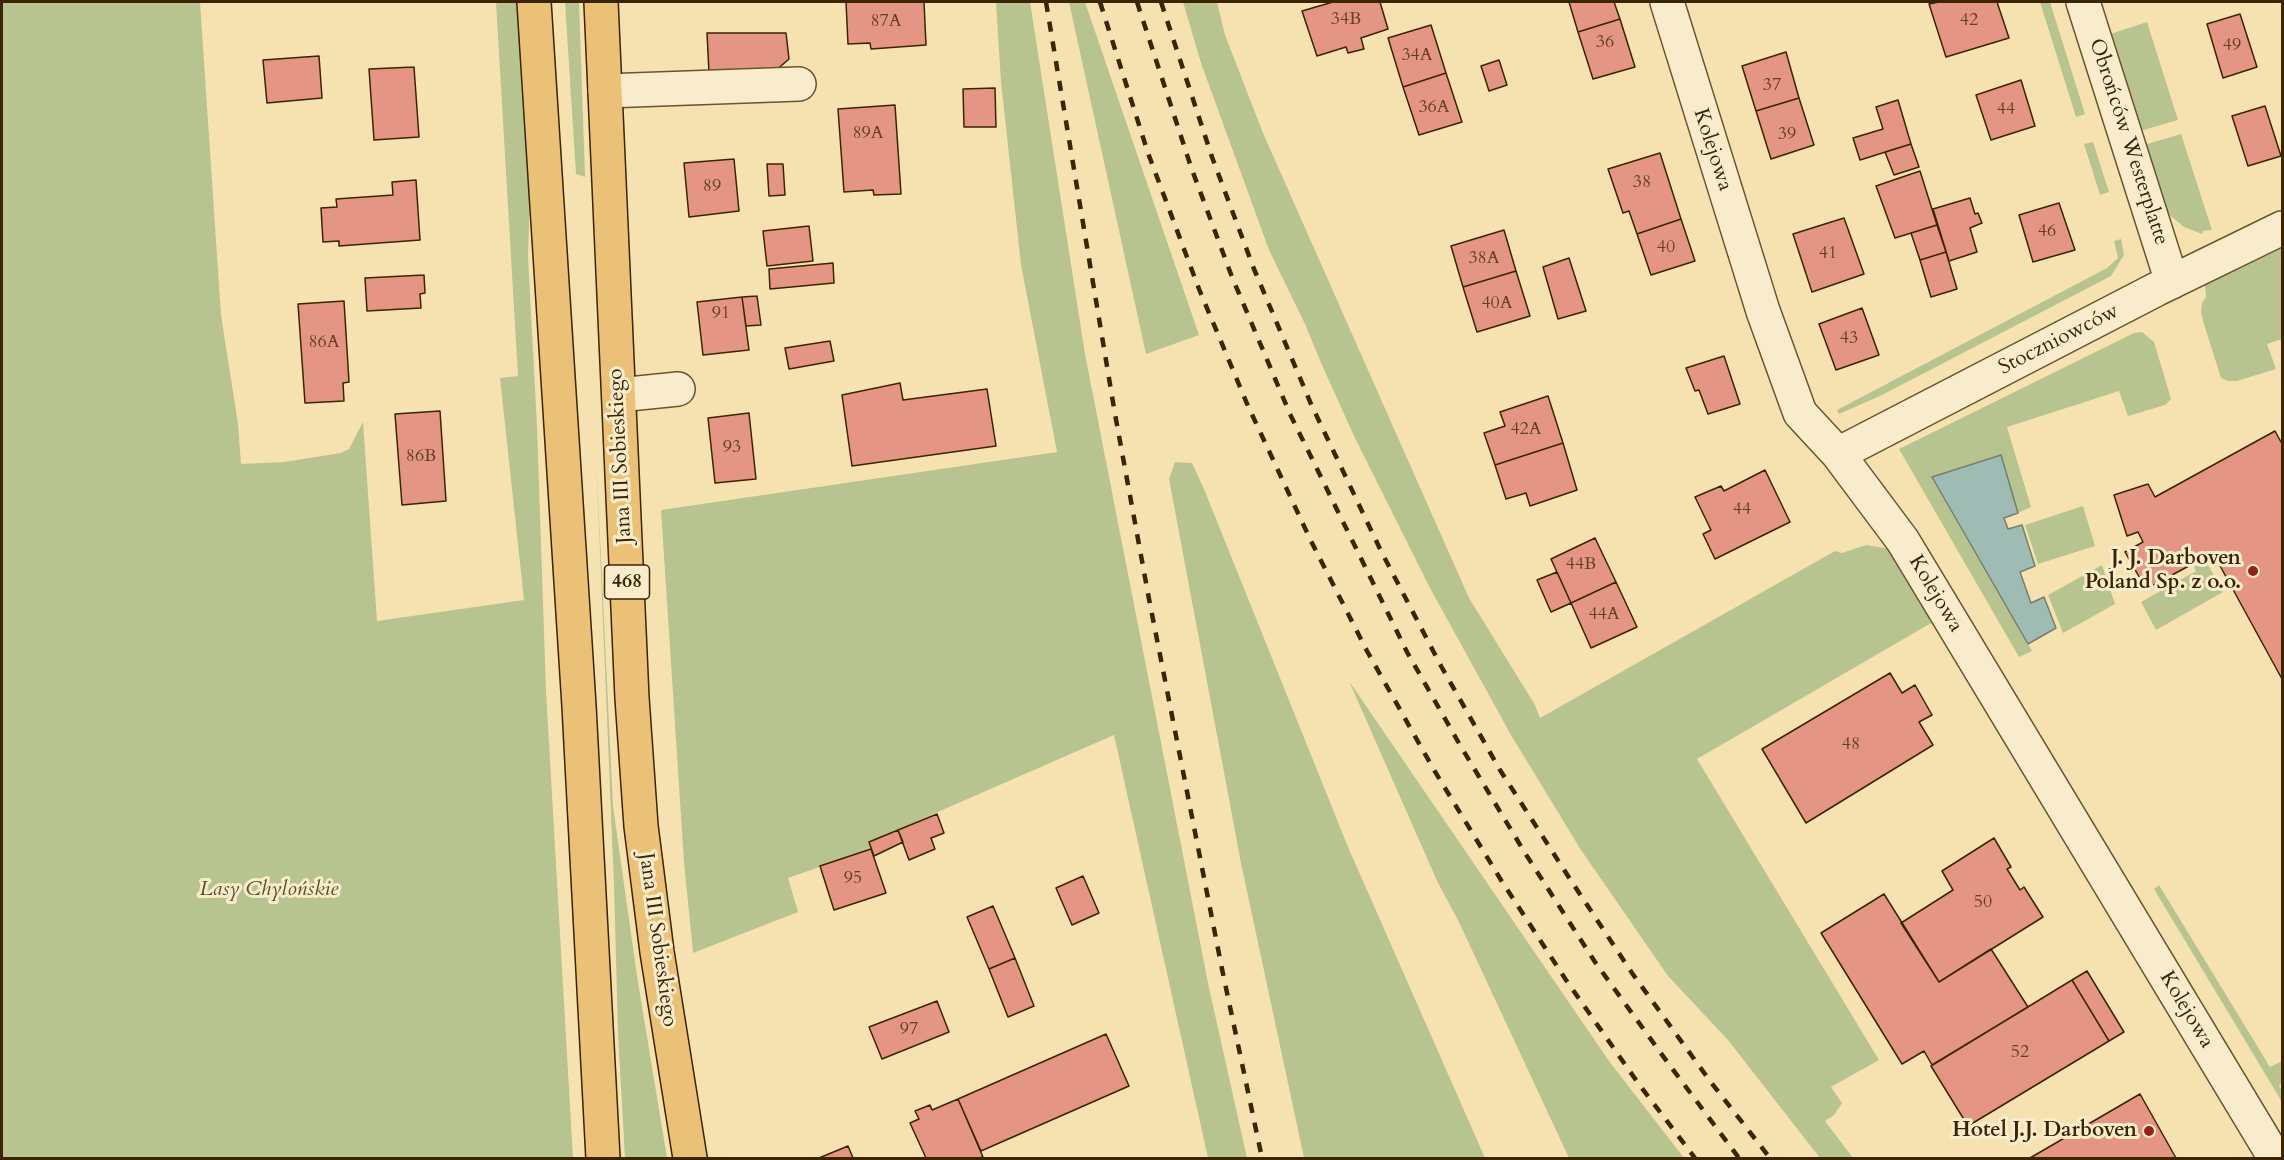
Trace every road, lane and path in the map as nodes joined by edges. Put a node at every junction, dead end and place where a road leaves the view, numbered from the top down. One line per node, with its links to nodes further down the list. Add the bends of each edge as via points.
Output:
1 (534, 2): 12 (main road)
2 (601, 2): 6 (main road, Jana III Sobieskiego / 468)
3 (1666, 2): 11 (street, Kolejowa, via 1763,311 1800,413)
4 (2083, 2): 8 (street, Obrońców Westerplatte)
5 (799, 84): 6 (street)
6 (605, 91): 10 (main road, Jana III Sobieskiego / 468)
7 (2283, 228): 8 (street, Stoczniowców)
8 (2172, 282): 11 (street, Stoczniowców)
9 (678, 389): 10 (street)
10 (619, 395): 13 (main road, Jana III Sobieskiego / 468, via 641,825)
11 (1838, 454): 14 (street, Kolejowa, via 1903,541)
12 (603, 1158)
13 (690, 1158)
14 (2275, 1158)

